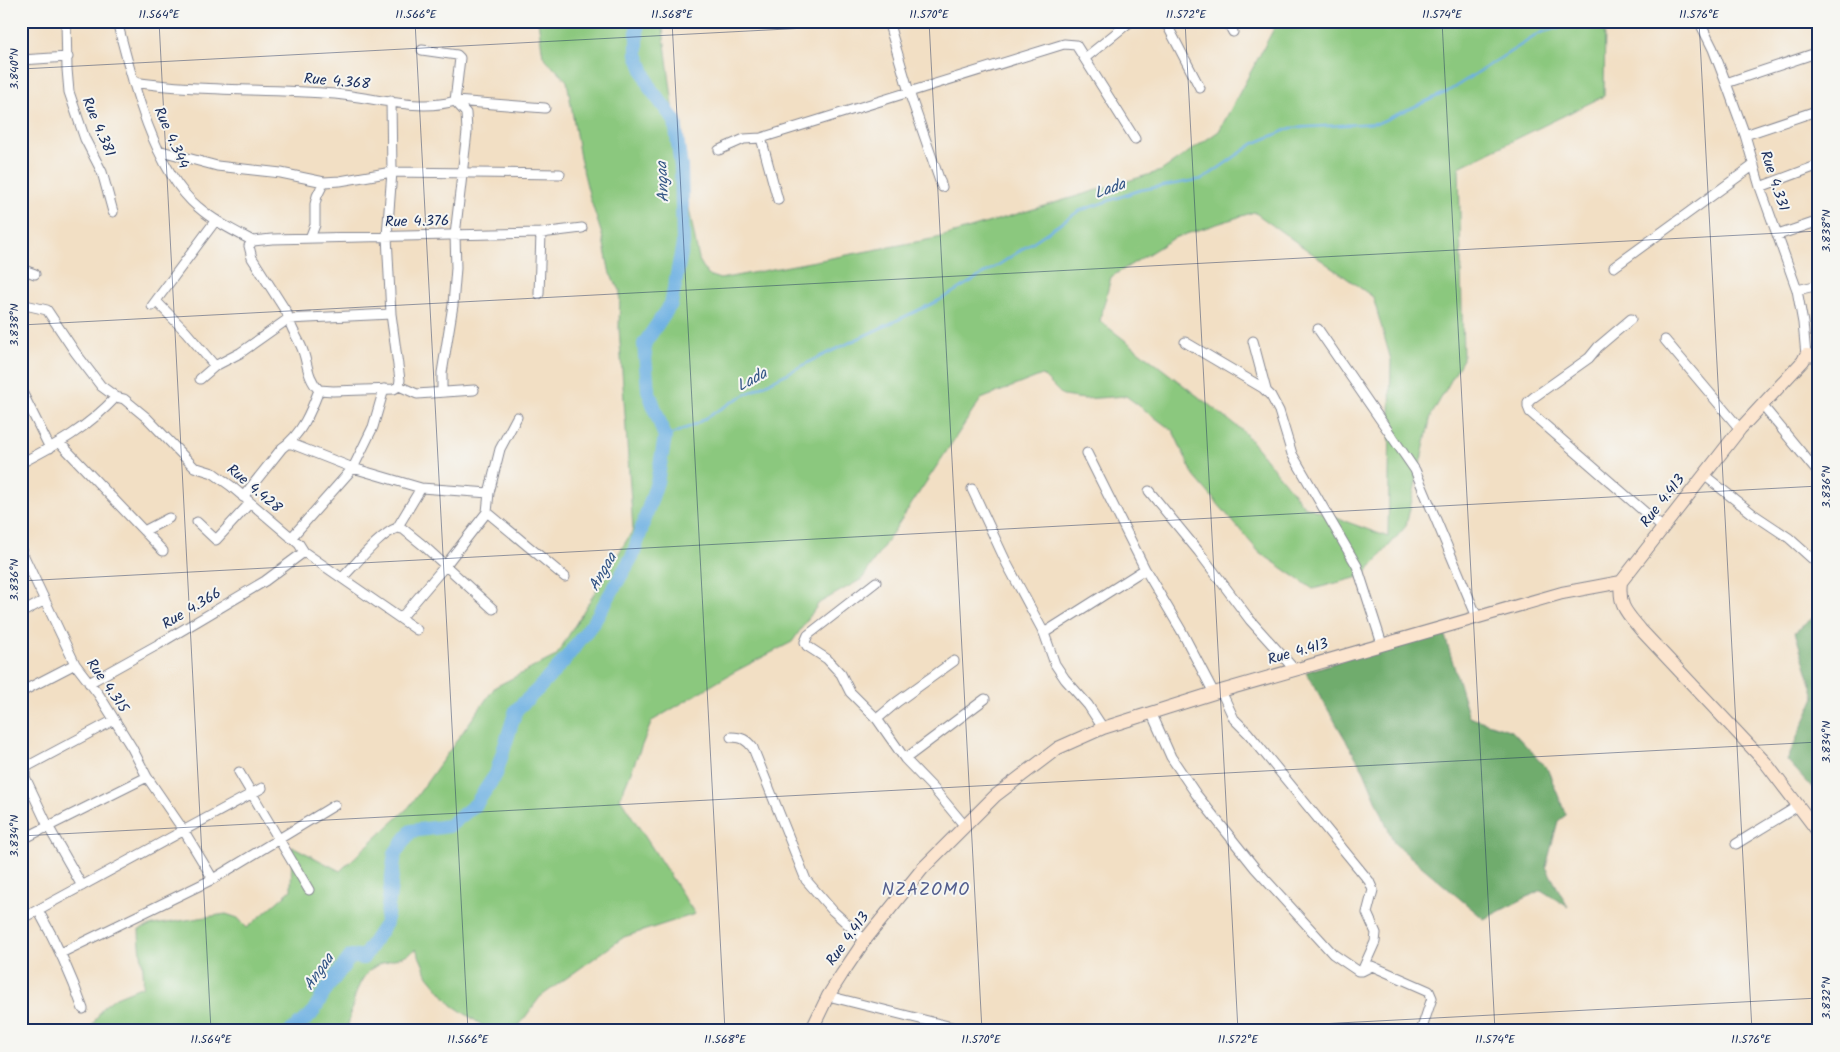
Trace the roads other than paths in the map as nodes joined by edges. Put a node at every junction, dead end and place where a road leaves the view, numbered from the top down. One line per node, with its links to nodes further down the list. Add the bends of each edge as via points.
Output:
1 (66, 21): 11 (street, Rue 4.381)
2 (117, 21): 14 (street, Rue 4.344)
3 (888, 21): 17 (street)
4 (1131, 21): 12 (street)
5 (1165, 21): 16 (street)
6 (1227, 21): 8 (street)
7 (1699, 21): 15 (street, Rue 4.331)
8 (1233, 32)
9 (422, 50): 19 (street, via 460,58)
10 (1819, 52): 15 (street)
11 (68, 57): 13 (street); 36 (street, Rue 4.381, via 75,113 102,172)
12 (1085, 58): 17 (street, via 1076,45 1064,44); 24 (street)
13 (21, 60)
14 (133, 82): 18 (street, Rue 4.368, via 171,88 335,94); 25 (street, Rue 4.344)
15 (1726, 82): 22 (street, Rue 4.331)
16 (1200, 88)
17 (909, 92): 23 (street); 33 (street)
18 (392, 101): 19 (street, Rue 4.368, via 422,105); 29 (street)
19 (455, 101): 20 (street, Rue 4.368); 30 (street, via 466,113 467,142)
20 (545, 108)
21 (1819, 110): 22 (street)
22 (1745, 135): 27 (street, Rue 4.331)
23 (761, 138): 26 (street, via 744,138); 35 (street)
24 (1135, 139)
25 (158, 150): 32 (street, via 218,166); 37 (street, Rue 4.344, via 176,184)
26 (719, 150)
27 (1754, 165): 34 (street, Rue 4.331); 46 (street)
28 (1819, 166): 34 (street)
29 (392, 172): 30 (street); 32 (street); 43 (street)
30 (462, 174): 31 (street); 41 (street)
31 (560, 174)
32 (324, 182): 44 (street, via 317,196 315,225)
33 (942, 187)
34 (1760, 187): 42 (street, Rue 4.331)
35 (778, 200)
36 (113, 212)
37 (216, 220): 45 (street, Rue 4.344); 62 (street, via 154,304)
38 (1819, 222): 42 (street)
39 (582, 228): 40 (street, Rue 4.376)
40 (541, 233): 41 (street, Rue 4.376); 51 (street)
41 (455, 235): 43 (street, Rue 4.376); 70 (street, via 456,268)
42 (1778, 235): 50 (street, Rue 4.331)
43 (387, 236): 44 (street, Rue 4.376); 53 (street)
44 (310, 238): 45 (street, Rue 4.376)
45 (253, 241): 55 (street, via 249,246 252,258 287,313)
46 (1614, 267)
47 (21, 269): 48 (street)
48 (35, 274)
49 (1819, 285): 50 (street)
50 (1797, 290): 60 (street, Rue 4.331)
51 (539, 294)
52 (21, 304): 71 (street, Rue 4.428, via 47,310 101,386)
53 (391, 314): 55 (street); 64 (street)
54 (1631, 319): 92 (street, via 1588,358 1534,396 1528,407)
55 (288, 320): 62 (street); 67 (street, via 302,348 309,377)
56 (1318, 329): 108 (street, via 1415,470)
57 (1665, 340): 74 (street)
58 (1253, 341): 69 (street)
59 (1185, 342): 69 (street)
60 (1806, 355): 61 (street); 72 (street, Rue 4.413)
61 (1819, 356)
62 (215, 366): 63 (street)
63 (200, 379)
64 (399, 386): 65 (street); 70 (street, via 417,394)
65 (384, 389): 67 (street); 80 (street, via 373,427)
66 (21, 390): 77 (street)
67 (319, 390): 76 (street, via 304,425)
68 (474, 390): 70 (street)
69 (1266, 390): 112 (street, via 1279,411 1292,454 1357,566)
70 (442, 392)
71 (116, 397): 75 (street, via 95,418); 87 (street, Rue 4.428, via 124,399 147,418 194,467 213,473)
72 (1762, 405): 74 (street, Rue 4.413); 81 (street)
73 (517, 417): 86 (street, via 500,449)
74 (1740, 429): 82 (street, Rue 4.413)
75 (60, 443): 77 (street); 93 (street)
76 (288, 444): 80 (street); 87 (street)
77 (50, 448): 79 (street)
78 (1087, 453): 100 (street)
79 (21, 464)
80 (352, 468): 83 (street); 94 (street)
81 (1819, 474)
82 (1704, 475): 92 (street, Rue 4.413); 98 (street, via 1789,538)
83 (421, 488): 86 (street); 91 (street)
84 (972, 489): 111 (street)
85 (1149, 491): 115 (street, via 1250,620)
86 (489, 493): 88 (street)
87 (246, 500): 90 (street, via 216,540); 94 (street, Rue 4.428)
88 (488, 512): 99 (street); 101 (street)
89 (169, 518): 93 (street)
90 (197, 522)
91 (397, 528): 99 (street, via 403,529); 102 (street, via 382,538)
92 (1663, 528): 104 (street, Rue 4.413)
93 (144, 531): 96 (street)
94 (291, 538): 97 (street, Rue 4.428)
95 (21, 550): 105 (street, Rue 4.315)
96 (163, 551)
97 (304, 552): 102 (street, Rue 4.428); 116 (street, Rue 4.366, via 265,581)
98 (1819, 565)
99 (445, 566): 106 (street); 109 (street)
100 (1146, 569): 111 (street); 118 (street)
101 (565, 577)
102 (342, 578): 109 (street, Rue 4.428)
103 (876, 582): 121 (street, via 808,635 805,642 827,659 841,674 856,699)
104 (1621, 582): 108 (street, Rue 4.413, via 1562,593); 131 (street, via 1619,597 1623,607 1641,630 1765,762)
105 (45, 600): 107 (street); 114 (street, Rue 4.315)
106 (494, 610)
107 (21, 613)
108 (1477, 617): 112 (street, Rue 4.413)
109 (401, 618): 110 (street, Rue 4.428)
110 (417, 630)
111 (1044, 633): 123 (street, via 1055,664)
112 (1382, 644): 115 (street, Rue 4.413)
113 (954, 661): 121 (street)
114 (75, 664): 116 (street, Rue 4.315); 117 (street)
115 (1295, 670): 118 (street, Rue 4.413)
116 (89, 683): 122 (street, Rue 4.315)
117 (21, 692)
118 (1218, 692): 120 (street, Rue 4.413); 146 (street, via 1234,719 1371,885 1373,890 1367,913 1376,933)
119 (985, 699): 125 (street)
120 (1151, 712): 123 (street, Rue 4.413); 146 (street, via 1171,757 1255,868 1333,954)
121 (878, 719): 125 (street)
122 (114, 720): 127 (street, Rue 4.315); 133 (street, via 28,766 26,776)
123 (1103, 728): 132 (street, Rue 4.413, via 1046,756)
124 (731, 737): 144 (street, via 741,737 753,748 806,880 833,911)
125 (905, 759): 132 (street)
126 (239, 772): 129 (street)
127 (147, 777): 133 (street); 134 (street, Rue 4.315)
128 (262, 788): 129 (street)
129 (252, 794): 134 (street); 136 (street)
130 (335, 805): 136 (street)
131 (1798, 806): 135 (street); 138 (street)
132 (964, 825): 144 (street, Rue 4.413, via 923,868)
133 (48, 826): 137 (street); 140 (street)
134 (184, 831): 139 (street, Rue 4.315); 140 (street)
135 (1819, 834)
136 (278, 839): 139 (street); 141 (street)
137 (21, 840)
138 (1736, 844)
139 (213, 879): 145 (street)
140 (82, 886): 142 (street)
141 (310, 890)
142 (38, 910): 143 (street); 145 (street)
143 (21, 919)
144 (866, 940): 147 (street, Rue 4.413)
145 (61, 953): 148 (street)
146 (1362, 971): 151 (street, via 1372,966 1430,991 1432,998)
147 (828, 996): 149 (street, Rue 4.413); 150 (street)
148 (83, 1009)
149 (812, 1031)
150 (968, 1031)
151 (1421, 1031)

